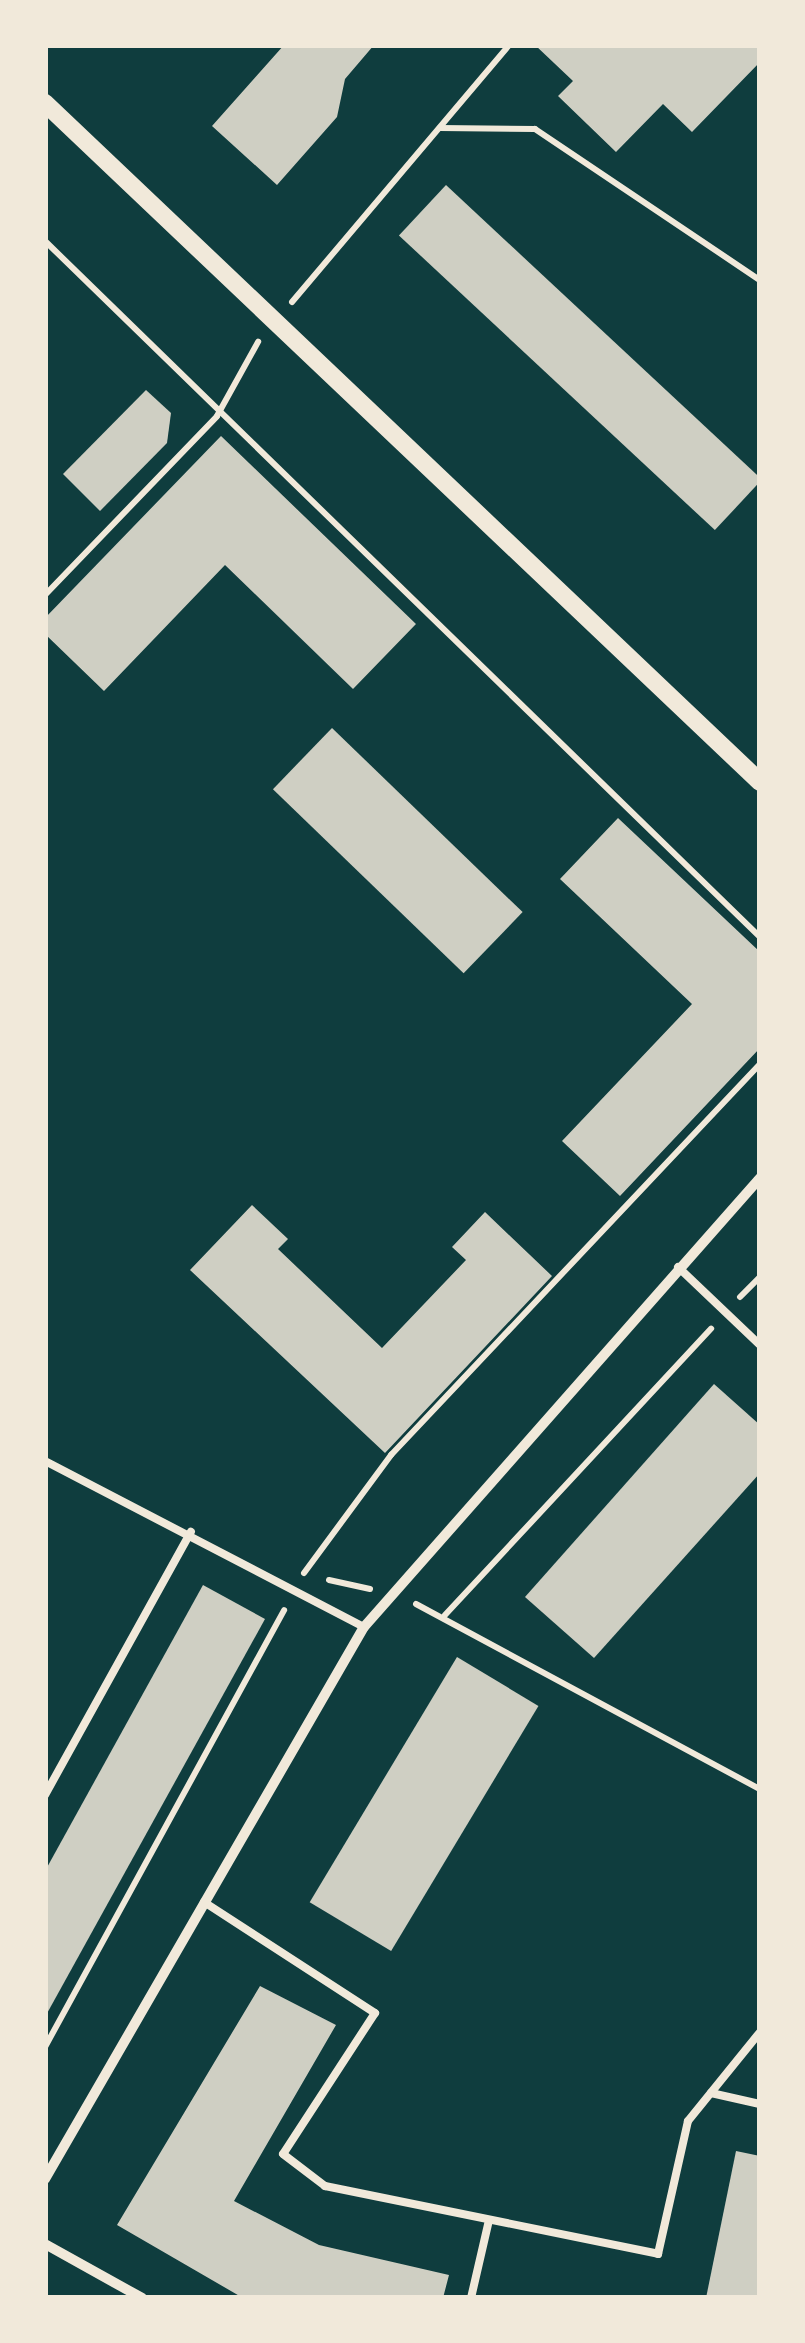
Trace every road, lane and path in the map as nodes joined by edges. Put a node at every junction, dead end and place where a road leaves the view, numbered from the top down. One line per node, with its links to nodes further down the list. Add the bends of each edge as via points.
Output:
1 (45, 104): 5 (street)
2 (439, 128): 4 (path, via 534,129)
3 (45, 241): 6 (path)
4 (760, 280)
5 (760, 782)
6 (760, 938)
7 (760, 1064): 15 (path, via 391,1454)
8 (760, 1178): 9 (street)
9 (678, 1267): 11 (lane); 16 (street)
10 (760, 1276): 11 (path)
11 (726, 1312): 12 (lane); 17 (path, via 445,1616)
12 (760, 1344)
13 (46, 1464): 14 (lane)
14 (190, 1532): 15 (lane); 18 (lane)
15 (296, 1588): 16 (lane); 21 (path)
16 (364, 1628): 19 (street)
17 (760, 1788)
18 (45, 1795)
19 (204, 1902): 24 (street); 25 (lane, via 375,2013 282,2154 325,2186)
20 (760, 2032): 22 (lane)
21 (45, 2047)
22 (711, 2093): 23 (lane); 25 (lane, via 688,2121 658,2254)
23 (760, 2104)
24 (45, 2179)
25 (490, 2220): 28 (lane)
26 (45, 2244): 27 (street)
27 (142, 2298)
28 (471, 2298)

